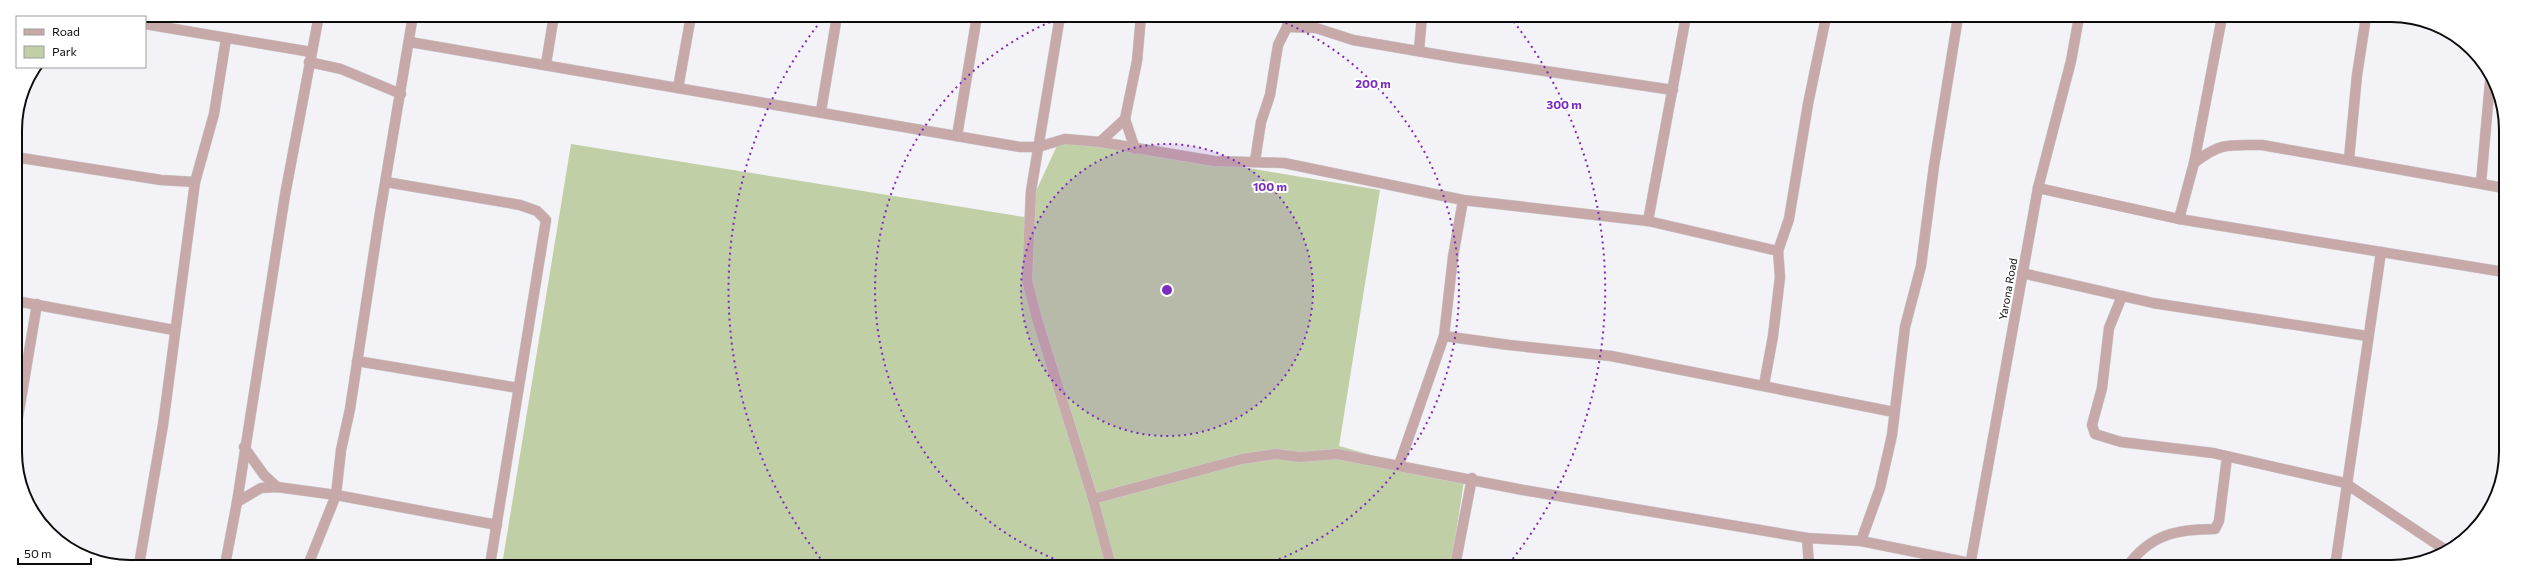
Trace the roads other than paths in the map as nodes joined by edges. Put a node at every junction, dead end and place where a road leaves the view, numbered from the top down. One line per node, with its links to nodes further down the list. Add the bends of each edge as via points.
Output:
1 (318, 22): 22 (street)
2 (412, 22): 20 (street)
3 (553, 22): 23 (street)
4 (690, 22): 25 (street)
5 (836, 22): 28 (street)
6 (976, 22): 30 (street)
7 (1059, 22): 32 (street)
8 (1140, 22): 29 (street, via 1137,61)
9 (1288, 22): 18 (street)
10 (1422, 22): 21 (street)
11 (1685, 22): 26 (street)
12 (1825, 22): 46 (street, via 1808,104 1789,220)
13 (1957, 22): 60 (street, via 1921,266 1905,327)
14 (2078, 22): 42 (street, Yarona Road, via 2071,61)
15 (2221, 22): 37 (street)
16 (2365, 22): 35 (street)
17 (146, 24): 19 (street)
18 (1287, 27): 21 (street, via 1316,28 1353,40); 36 (street, via 1278,45)
19 (226, 39): 22 (street); 38 (street, via 214,114)
20 (410, 42): 23 (street); 27 (street)
21 (1420, 50): 26 (street, via 1524,69)
22 (310, 57): 27 (street); 61 (street)
23 (546, 64): 25 (street)
24 (2490, 86): 40 (street)
25 (678, 88): 28 (street)
26 (1673, 90): 45 (street)
27 (401, 94): 39 (street)
28 (821, 111): 30 (street)
29 (1125, 119): 31 (street); 33 (street)
30 (957, 136): 32 (street, via 1020,147)
31 (1100, 142): 32 (street, via 1065,139); 33 (street)
32 (1038, 147): 68 (street, via 1031,191 1027,280)
33 (1135, 149): 36 (street, via 1214,161)
34 (22, 158): 38 (street, via 161,180)
35 (2349, 159): 37 (street, via 2262,144 2229,145 2212,149); 40 (street)
36 (1255, 161): 43 (street, via 1284,163)
37 (2194, 163): 44 (street)
38 (194, 182): 53 (street)
39 (386, 182): 56 (street); 58 (street, via 520,205 537,211 546,220)
40 (2481, 183): 41 (street)
41 (2499, 187)
42 (2038, 188): 44 (street); 49 (street, Yarona Road)
43 (1463, 200): 45 (street); 54 (street, via 1453,257)
44 (2179, 219): 47 (street)
45 (1648, 221): 46 (street)
46 (1778, 251): 57 (street, via 1780,277)
47 (2381, 252): 48 (street); 55 (street)
48 (2499, 271)
49 (2022, 273): 50 (street); 82 (street, Yarona Road)
50 (2122, 296): 55 (street); 62 (street, via 2109,328 2102,388 2092,425 2096,434 2121,442)
51 (22, 302): 52 (street)
52 (37, 304): 53 (street); 59 (street)
53 (174, 330): 74 (street, via 163,425)
54 (1444, 336): 57 (street, via 1509,346 1611,356); 63 (street)
55 (2367, 336): 65 (street, via 2361,403)
56 (357, 360): 58 (street); 67 (street)
57 (1764, 385): 60 (street)
58 (518, 388): 70 (street)
59 (22, 393)
60 (1894, 412): 72 (street, via 1880,488)
61 (244, 447): 66 (street, via 264,475); 69 (street)
62 (2227, 457): 65 (street); 83 (street, via 2219,521 2215,529 2170,532 2150,544)
63 (1399, 465): 64 (street); 68 (street, via 1337,454 1300,457 1275,454 1242,459)
64 (1472, 478): 71 (street, via 1523,490); 79 (street)
65 (2346, 483): 73 (street); 84 (street)
66 (277, 487): 67 (street); 69 (street, via 261,488)
67 (336, 495): 70 (street); 76 (street)
68 (1093, 499): 78 (street)
69 (238, 502): 75 (street)
70 (497, 525): 77 (street)
71 (1807, 538): 72 (street); 80 (street)
72 (1861, 541): 81 (street)
73 (2442, 548)
74 (140, 560)
75 (226, 560)
76 (310, 560)
77 (491, 560)
78 (1109, 560)
79 (1456, 560)
80 (1808, 560)
81 (1947, 560)
82 (1971, 560)
83 (2132, 560)
84 (2336, 560)

